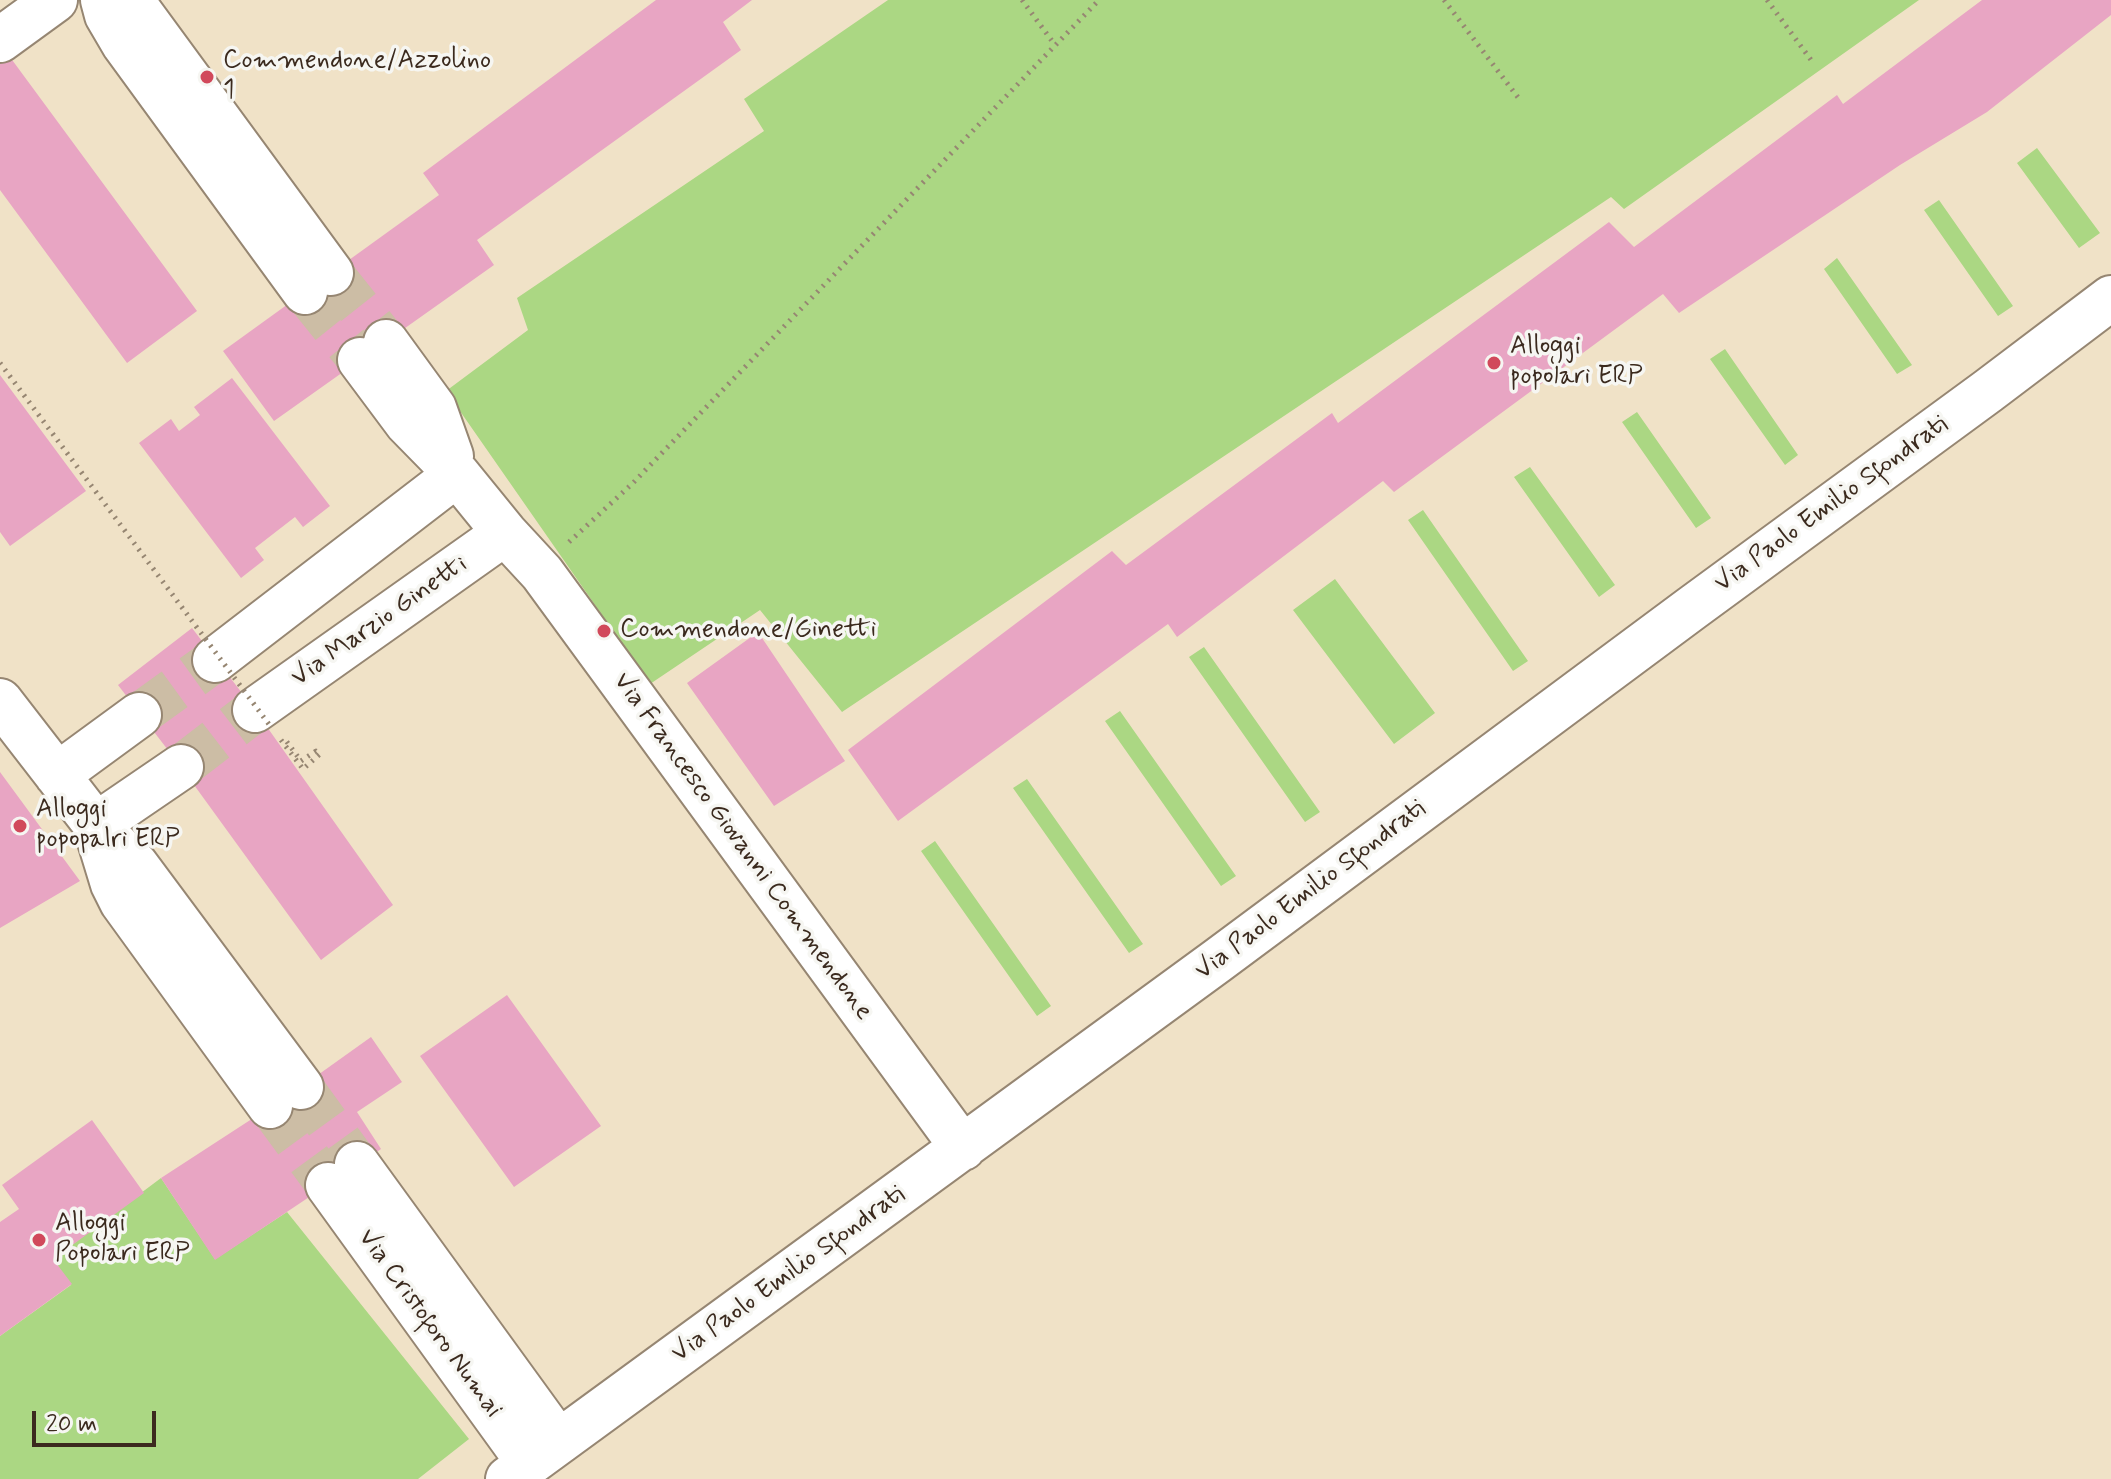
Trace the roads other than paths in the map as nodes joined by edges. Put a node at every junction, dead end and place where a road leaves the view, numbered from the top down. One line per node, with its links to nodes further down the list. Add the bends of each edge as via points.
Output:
1 (55, 0): 4 (street)
2 (103, 0): 3 (street, via 124,44 318,283)
3 (131, 0)
4 (0, 40)
5 (2111, 298): 17 (street, Via Paolo Emilio Sfondrati)
6 (373, 351): 7 (street, Via Francesco Giovanni Commendone, via 407,423)
7 (457, 474): 8 (street, Via Francesco Giovanni Commendone); 9 (street)
8 (505, 533): 12 (street, Via Marzio Ginetti); 17 (street, Via Francesco Giovanni Commendone, via 542,573)
9 (215, 660)
10 (0, 701): 14 (street)
11 (139, 715): 14 (street)
12 (263, 718)
13 (181, 767): 15 (street)
14 (57, 775): 15 (street)
15 (96, 825): 16 (street, via 136,865)
16 (285, 1096)
17 (963, 1148): 19 (street, Via Paolo Emilio Sfondrati)
18 (343, 1175): 19 (street, Via Cristoforo Numai)
19 (532, 1461)

